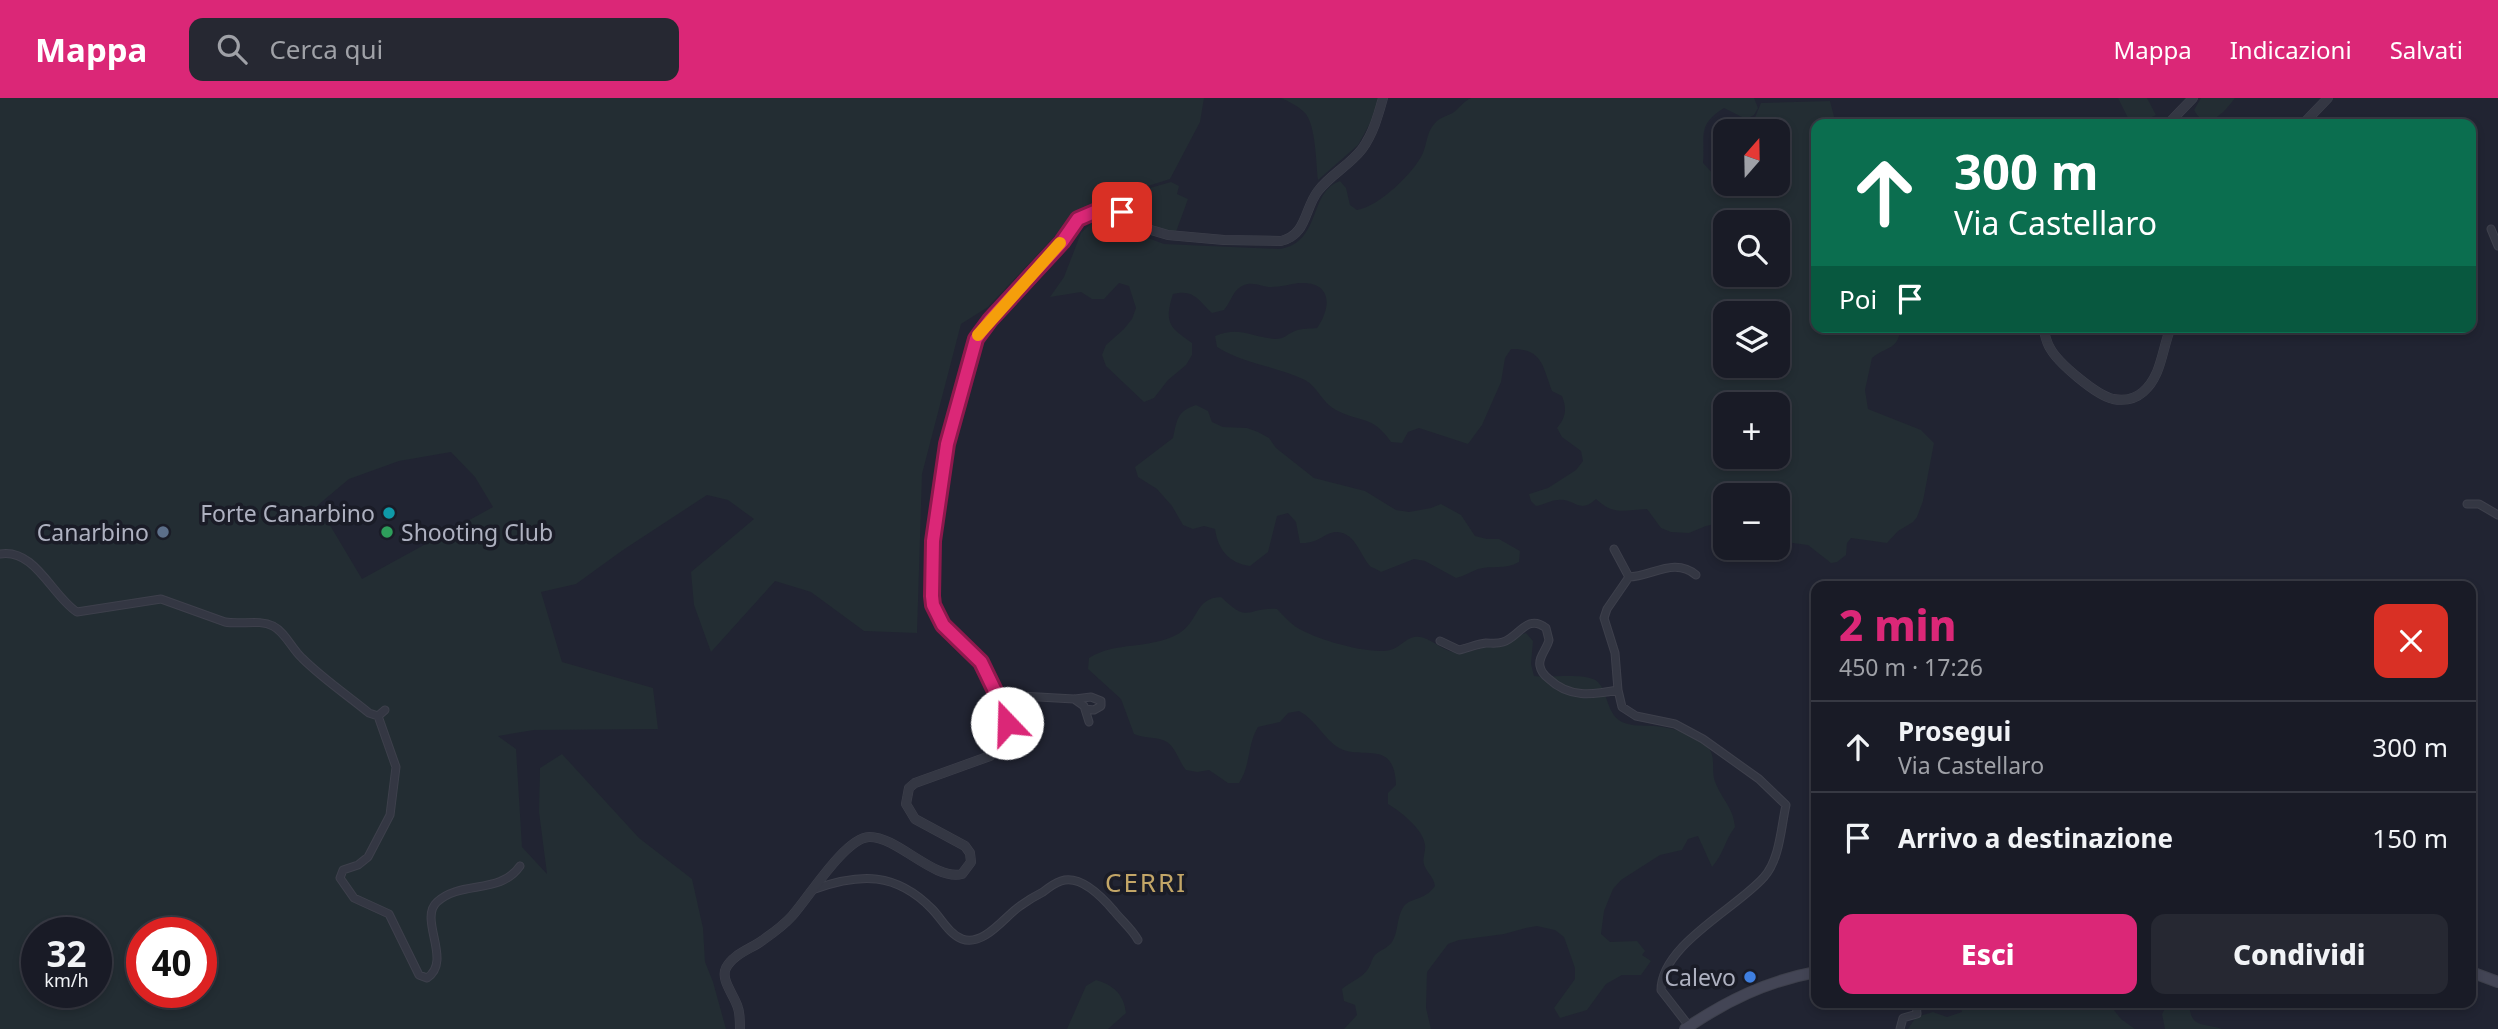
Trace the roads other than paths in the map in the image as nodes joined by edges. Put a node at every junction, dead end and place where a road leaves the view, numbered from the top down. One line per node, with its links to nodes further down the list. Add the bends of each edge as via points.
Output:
1 (1383, 98): 19 (street, via 1375,127 1362,148 1318,189 1299,232 1290,239 1168,235 1122,212 1099,210 1078,219 976,339 947,444 933,541 932,596 943,625 981,662)
2 (2193, 98): 5 (street)
3 (2328, 98): 4 (street)
4 (2318, 103): 6 (street)
5 (2173, 119)
6 (2307, 119)
7 (2491, 229): 8 (street)
8 (2498, 246)
9 (2045, 333): 10 (street, via 2057,359 2098,392 2126,400 2143,392 2157,374)
10 (2169, 333)
11 (2467, 504): 12 (street, via 2479,504)
12 (2498, 515)
13 (1614, 549): 16 (street)
14 (0, 554): 23 (street, via 24,558 77,612 155,599 225,622 273,626 303,660)
15 (1696, 575): 16 (street, via 1688,569 1669,568)
16 (1629, 577): 18 (street, via 1604,618 1615,653)
17 (1440, 641): 18 (street, via 1459,650 1501,643 1526,625 1538,623 1546,628 1549,640 1540,666 1553,683 1573,694)
18 (1618, 690): 32 (street, via 1628,713 1675,724 1703,739 1759,779 1786,805 1766,875 1691,937 1664,975 1661,989)
19 (995, 691): 20 (street); 26 (street, via 1007,723 999,747 990,756 915,783 906,795 915,819 965,846 972,858 966,871 954,875 869,837 843,852)
20 (1074, 699): 21 (street); 21 (street, via 1101,701 1094,710)
21 (1085, 709): 24 (street)
22 (385, 710): 23 (street)
23 (378, 716): 25 (street, via 396,767 390,815 368,856 343,870 340,878 354,898 389,914 419,975 427,978 435,970 432,924 437,902 459,890 498,883)
24 (1089, 722)
25 (520, 866)
26 (815, 889): 27 (street, via 849,878 880,878 907,888 949,929 962,939 974,940 1061,881 1076,882 1097,893); 33 (street, via 787,921 726,968 724,978 739,1009)
27 (1138, 940)
28 (1811, 973): 32 (main road, via 1728,1001)
29 (2476, 974): 30 (main road)
30 (2498, 982)
31 (1916, 1008): 34 (street, via 1917,1014 1903,1018)
32 (1687, 1028)
33 (740, 1029)
34 (1900, 1029)

